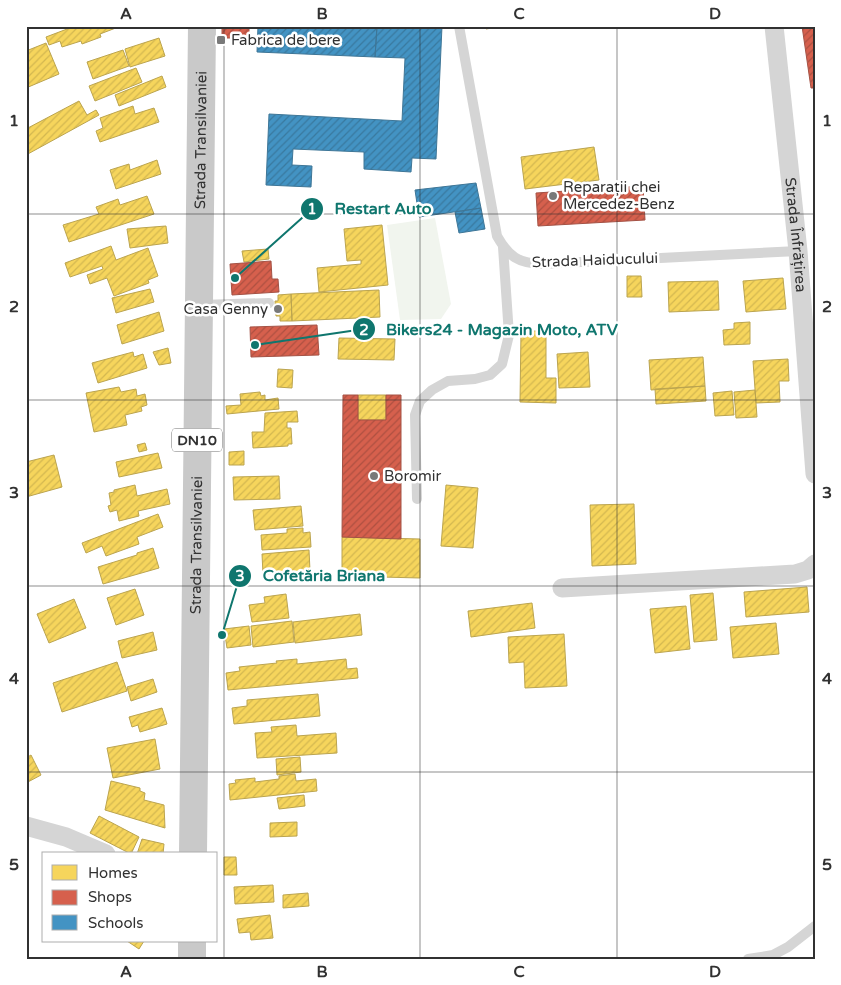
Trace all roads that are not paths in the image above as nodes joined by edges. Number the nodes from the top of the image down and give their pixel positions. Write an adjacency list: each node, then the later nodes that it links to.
1 (202, 26): 7 (main road, Strada Transilvaniei / DN10)
2 (459, 26): 4 (lane)
3 (774, 26): 5 (street, Strada Înfrățirea)
4 (503, 248): 5 (lane, Strada Haiducului); 9 (lane)
5 (798, 252): 8 (street, Strada Înfrățirea)
6 (269, 303): 7 (lane)
7 (199, 305): 14 (main road, Strada Transilvaniei / DN10)
8 (815, 474)
9 (417, 498)
10 (815, 564): 11 (street)
11 (562, 588)
12 (26, 826): 13 (street)
13 (101, 852)
14 (193, 852)
15 (815, 926): 18 (lane)
16 (192, 942): 17 (main road)
17 (192, 959)
18 (748, 959)

